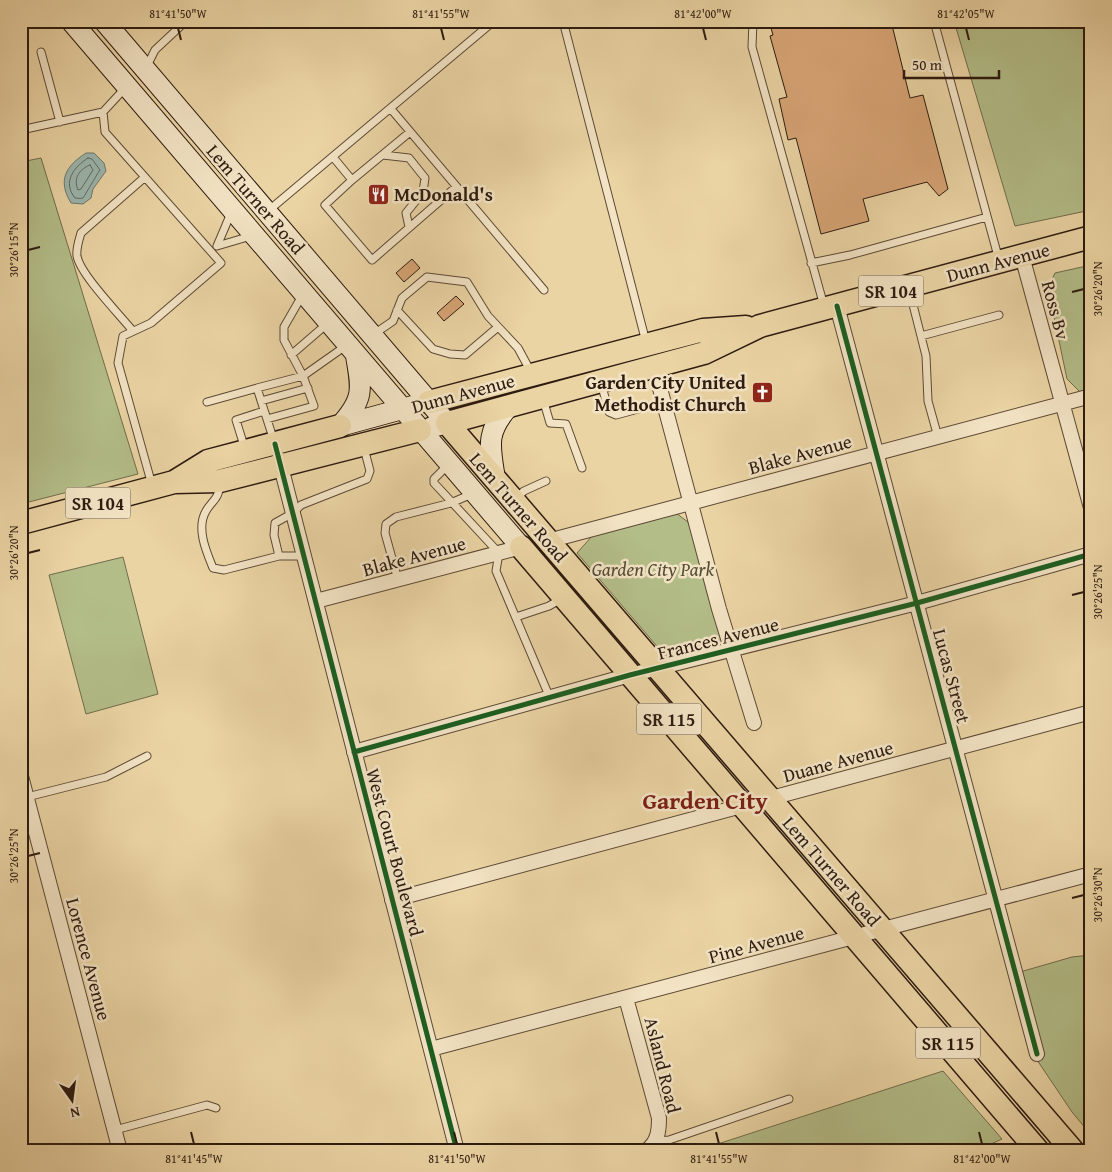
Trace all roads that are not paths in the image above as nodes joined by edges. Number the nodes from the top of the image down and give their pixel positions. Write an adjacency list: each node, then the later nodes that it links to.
1 (71, 21): 10 (main road, Lem Turner Road / SR 115)
2 (104, 21): 9 (main road, Lem Turner Road / SR 115)
3 (186, 21): 9 (lane)
4 (494, 21): 11 (lane)
5 (563, 21): 43 (lane)
6 (753, 21): 30 (lane)
7 (934, 21): 23 (lane)
8 (41, 52): 13 (lane)
9 (145, 70): 10 (main road); 22 (main road, Lem Turner Road / SR 115)
10 (126, 87): 12 (lane); 21 (main road, Lem Turner Road / SR 115)
11 (391, 109): 15 (lane); 17 (lane)
12 (103, 112): 13 (lane); 18 (lane)
13 (60, 122): 14 (lane)
14 (21, 130)
15 (410, 132): 16 (lane); 20 (lane)
16 (383, 155): 19 (lane); 24 (lane)
17 (333, 157): 19 (lane); 22 (lane)
18 (145, 177): 27 (lane); 40 (lane)
19 (352, 180): 24 (lane)
20 (456, 187): 24 (lane); 32 (lane)
21 (232, 210): 25 (main road, Lem Turner Road / SR 115); 27 (lane)
22 (267, 212): 41 (main road, Lem Turner Road / SR 115)
23 (987, 216): 29 (lane); 30 (lane)
24 (409, 227)
25 (254, 235): 27 (lane); 33 (main road, Lem Turner Road / SR 115)
26 (1091, 237): 28 (main road, Dunn Avenue / SR 104)
27 (214, 248): 40 (lane)
28 (1022, 256): 29 (main road, Dunn Avenue / SR 104); 58 (street, Ross Bv)
29 (1000, 262): 31 (main road, Dunn Avenue / SR 104)
30 (811, 263): 34 (lane)
31 (908, 286): 34 (main road, Dunn Avenue / SR 104); 42 (lane)
32 (544, 290)
33 (303, 293): 37 (main road, Lem Turner Road / SR 115); 45 (lane)
34 (831, 307): 38 (main road, Dunn Avenue / SR 104); 70 (street, Lucas Street)
35 (397, 310): 39 (lane); 39 (lane); 41 (lane)
36 (999, 315): 42 (lane)
37 (328, 323): 44 (main road, Lem Turner Road / SR 115); 45 (lane)
38 (760, 326): 43 (main road, Dunn Avenue / SR 104); 46 (main road, Dunn Avenue / SR 104)
39 (498, 327): 47 (lane)
40 (132, 330): 77 (lane)
41 (372, 335): 56 (main road, Lem Turner Road / SR 115)
42 (921, 336): 66 (lane)
43 (646, 345): 47 (main road, Dunn Avenue / SR 104)
44 (352, 350): 48 (lane); 60 (main road, Lem Turner Road / SR 115); 64 (main road)
45 (291, 355): 48 (lane)
46 (654, 366): 49 (main road, Dunn Avenue / SR 104); 57 (street)
47 (533, 374): 56 (main road, Dunn Avenue / SR 104)
48 (304, 376): 50 (lane); 51 (lane)
49 (600, 381): 53 (main road, Dunn Avenue / SR 104); 57 (lane)
50 (257, 388): 54 (lane); 55 (lane)
51 (308, 388): 54 (lane); 62 (lane)
52 (1091, 396): 58 (street, Blake Avenue)
53 (542, 397): 59 (main road, Dunn Avenue / SR 104); 73 (lane)
54 (261, 401): 61 (lane)
55 (207, 402)
56 (429, 402): 60 (main road, Dunn Avenue / SR 104); 63 (main road, Lem Turner Road / SR 115)
57 (664, 402): 80 (street)
58 (1062, 403): 66 (street, Blake Avenue); 82 (street, Ross Bv)
59 (509, 406): 63 (main road, Dunn Avenue / SR 104); 74 (main road)
60 (402, 409): 64 (main road, Dunn Avenue / SR 104); 65 (main road, Lem Turner Road / SR 115)
61 (264, 411): 62 (lane); 69 (lane)
62 (267, 419): 67 (lane)
63 (447, 423): 65 (main road, Dunn Avenue / SR 104); 74 (main road, Lem Turner Road / SR 115)
64 (340, 426): 67 (main road, Dunn Avenue / SR 104)
65 (420, 430): 68 (main road, Dunn Avenue / SR 104); 71 (main road, Lem Turner Road / SR 115)
66 (938, 438): 70 (street, Blake Avenue)
67 (275, 444): 69 (main road, Dunn Avenue / SR 104); 72 (street, West Court Boulevard)
68 (364, 445): 72 (main road, Dunn Avenue / SR 104); 83 (lane)
69 (245, 451): 77 (main road, Dunn Avenue / SR 104)
70 (877, 453): 80 (street, Blake Avenue); 94 (street, Lucas Street)
71 (450, 464): 78 (main road, Lem Turner Road / SR 115); 81 (lane)
72 (281, 466): 75 (main road, Dunn Avenue / SR 104); 83 (street, West Court Boulevard)
73 (582, 468)
74 (495, 479): 79 (main road, Lem Turner Road / SR 115)
75 (220, 481): 77 (main road, Dunn Avenue / SR 104); 89 (lane)
76 (546, 481): 79 (lane)
77 (163, 485): 84 (main road, Dunn Avenue / SR 104)
78 (474, 493): 81 (lane); 86 (main road, Lem Turner Road / SR 115)
79 (514, 501): 85 (main road, Lem Turner Road / SR 115)
80 (691, 502): 85 (street, Blake Avenue); 96 (street)
81 (452, 503): 87 (lane); 91 (lane)
82 (1091, 508)
83 (293, 513): 89 (lane); 90 (street, West Court Boulevard)
84 (21, 523)
85 (548, 541): 97 (main road, Lem Turner Road / SR 115)
86 (521, 548): 87 (street, Blake Avenue); 92 (main road, Lem Turner Road / SR 115)
87 (499, 554): 91 (street, Blake Avenue); 95 (lane)
88 (1091, 554): 94 (street, Frances Avenue)
89 (279, 556): 90 (lane)
90 (304, 556): 93 (street, West Court Boulevard)
91 (398, 580): 93 (street, Blake Avenue)
92 (564, 597): 95 (lane); 98 (main road, Lem Turner Road / SR 115)
93 (316, 601): 103 (street, West Court Boulevard)
94 (917, 603): 96 (street, Frances Avenue); 102 (street, Lucas Street)
95 (516, 617): 99 (lane)
96 (731, 650): 97 (street, Frances Avenue); 101 (street)
97 (658, 668): 98 (street, Frances Avenue); 107 (main road, Lem Turner Road / SR 115)
98 (630, 675): 99 (street, Frances Avenue); 108 (main road, Lem Turner Road / SR 115)
99 (550, 698): 103 (street, Frances Avenue)
100 (1091, 712): 102 (street, Duane Avenue)
101 (754, 723)
102 (956, 749): 107 (street, Duane Avenue); 110 (street, Lucas Street)
103 (354, 752): 111 (street, West Court Boulevard)
104 (147, 756): 106 (lane)
105 (21, 776): 106 (street, Lorence Avenue)
106 (27, 797): 120 (street, Lorence Avenue)
107 (771, 799): 108 (street, Duane Avenue); 112 (main road, Lem Turner Road / SR 115)
108 (744, 806): 111 (street, Duane Avenue); 113 (main road, Lem Turner Road / SR 115)
109 (1091, 874): 110 (street, Pine Avenue)
110 (996, 899): 112 (street, Pine Avenue); 116 (street, Lucas Street)
111 (392, 900): 115 (street, West Court Boulevard)
112 (883, 930): 113 (street, Pine Avenue); 119 (main road, Lem Turner Road / SR 115)
113 (856, 936): 114 (street, Pine Avenue); 121 (main road, Lem Turner Road / SR 115)
114 (626, 998): 115 (street, Pine Avenue); 122 (street, Asland Road)
115 (431, 1049): 124 (street, West Court Boulevard)
116 (1037, 1054)
117 (789, 1099): 122 (lane, Asland Road)
118 (216, 1108): 120 (lane)
119 (1046, 1120): 121 (main road); 125 (main road, Lem Turner Road / SR 115)
120 (115, 1130): 123 (street, Lorence Avenue)
121 (1033, 1143)
122 (651, 1146)
123 (120, 1151)
124 (457, 1151)
125 (1073, 1151)

